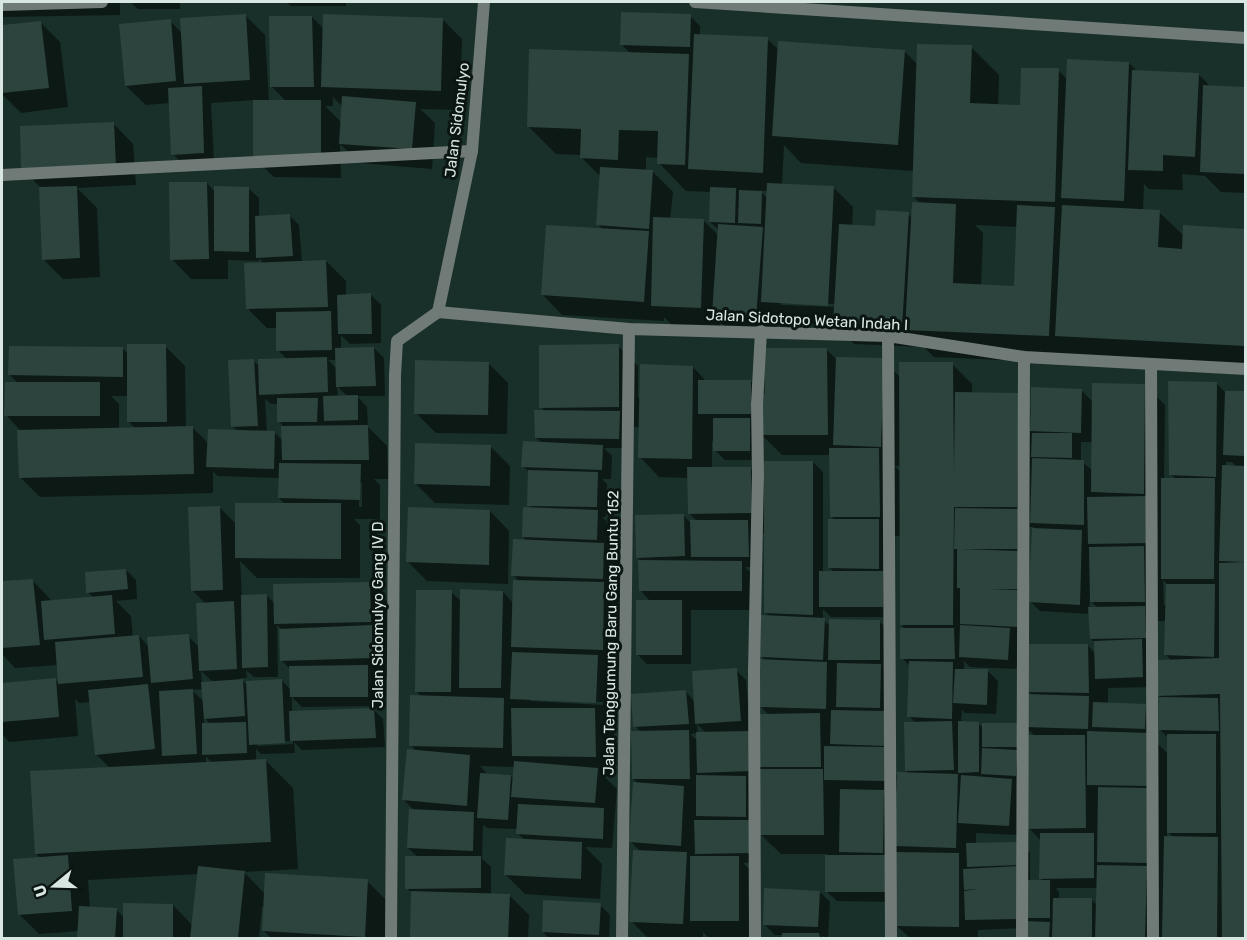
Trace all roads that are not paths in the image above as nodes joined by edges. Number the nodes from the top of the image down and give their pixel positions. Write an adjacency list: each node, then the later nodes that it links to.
1 (102, 2): 4 (street)
2 (484, 2): 6 (street, Jalan Sidomulyo)
3 (695, 2): 5 (street)
4 (2, 5)
5 (1245, 38)
6 (472, 151): 7 (street); 8 (street, Jalan Sidomulyo)
7 (2, 175)
8 (438, 312): 9 (street, Jalan Sidotopo Wetan Indah I); 15 (street, Jalan Sidomulyo Gang IV D)
9 (629, 329): 10 (street, Jalan Sidotopo Wetan Indah I); 16 (street, Jalan Tenggumung Baru Gang Buntu 152)
10 (761, 331): 11 (street, Jalan Sidotopo Wetan Indah I); 17 (street)
11 (888, 336): 12 (street, Jalan Sidotopo Wetan Indah I); 18 (street)
12 (1024, 357): 13 (street, Jalan Sidotopo Wetan Indah I); 19 (street)
13 (1151, 364): 14 (street, Jalan Sidotopo Wetan Indah I); 20 (street)
14 (1245, 369)
15 (391, 939)
16 (622, 939)
17 (755, 939)
18 (891, 939)
19 (1022, 939)
20 (1153, 939)

